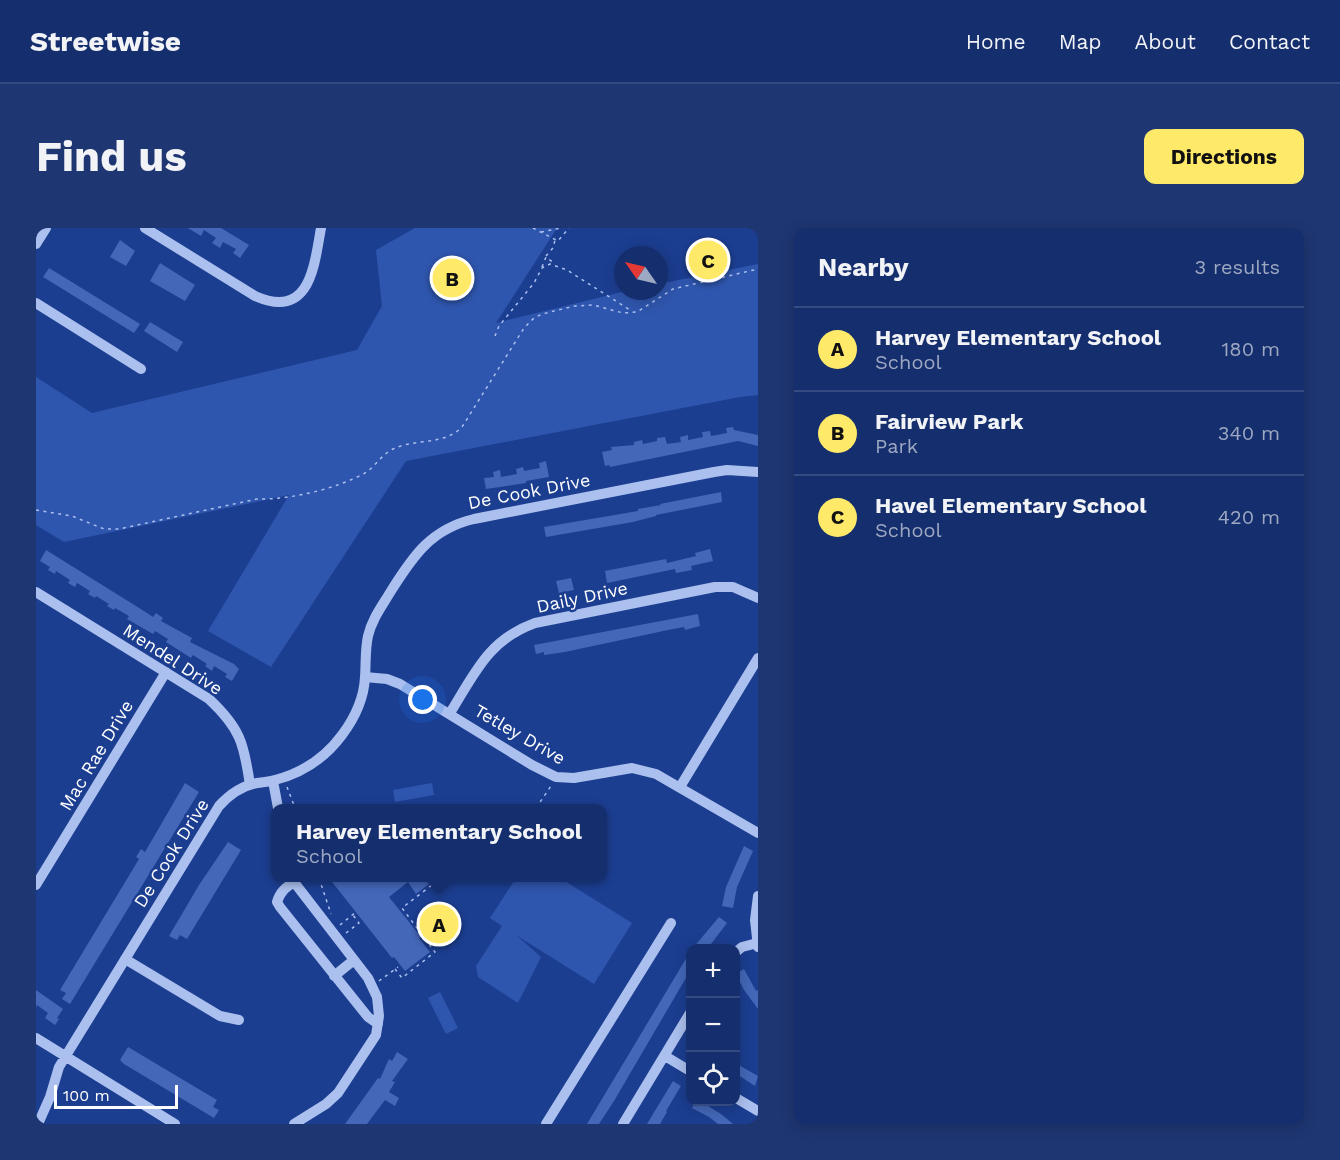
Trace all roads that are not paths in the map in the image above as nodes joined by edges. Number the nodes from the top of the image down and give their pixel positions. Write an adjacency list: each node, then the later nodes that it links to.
1 (46, 228): 4 (street)
2 (145, 228): 3 (street)
3 (321, 228)
4 (36, 244)
5 (36, 303): 6 (street)
6 (141, 369)
7 (758, 472): 12 (street, De Cook Drive)
8 (36, 592): 11 (street, Mendel Drive)
9 (758, 598): 13 (street, Daily Drive)
10 (758, 658): 16 (street)
11 (166, 672): 15 (street, Mendel Drive); 21 (street, Mac Rae Drive)
12 (365, 676): 13 (street, Tetley Drive); 14 (street, De Cook Drive)
13 (450, 713): 16 (street, Tetley Drive)
14 (273, 781): 15 (street, De Cook Drive); 17 (street)
15 (250, 784): 26 (street, De Cook Drive)
16 (680, 787): 18 (street, Tetley Drive)
17 (277, 804)
18 (758, 833)
19 (291, 882): 28 (street)
20 (295, 882): 27 (street)
21 (36, 885)
22 (758, 896): 24 (street)
23 (671, 923): 41 (street)
24 (757, 945): 25 (street)
25 (740, 948)
26 (125, 959): 29 (street); 33 (street, De Cook Drive)
27 (354, 960): 28 (street); 31 (street)
28 (334, 975): 31 (street)
29 (239, 1020)
30 (686, 1020): 34 (street)
31 (377, 1030): 40 (street)
32 (36, 1038): 33 (street)
33 (65, 1056): 38 (street, De Cook Drive); 39 (street)
34 (665, 1056): 35 (street); 42 (street)
35 (686, 1069)
36 (740, 1101): 37 (street)
37 (758, 1112)
38 (38, 1124)
39 (175, 1124)
40 (294, 1124)
41 (546, 1124)
42 (623, 1124)

